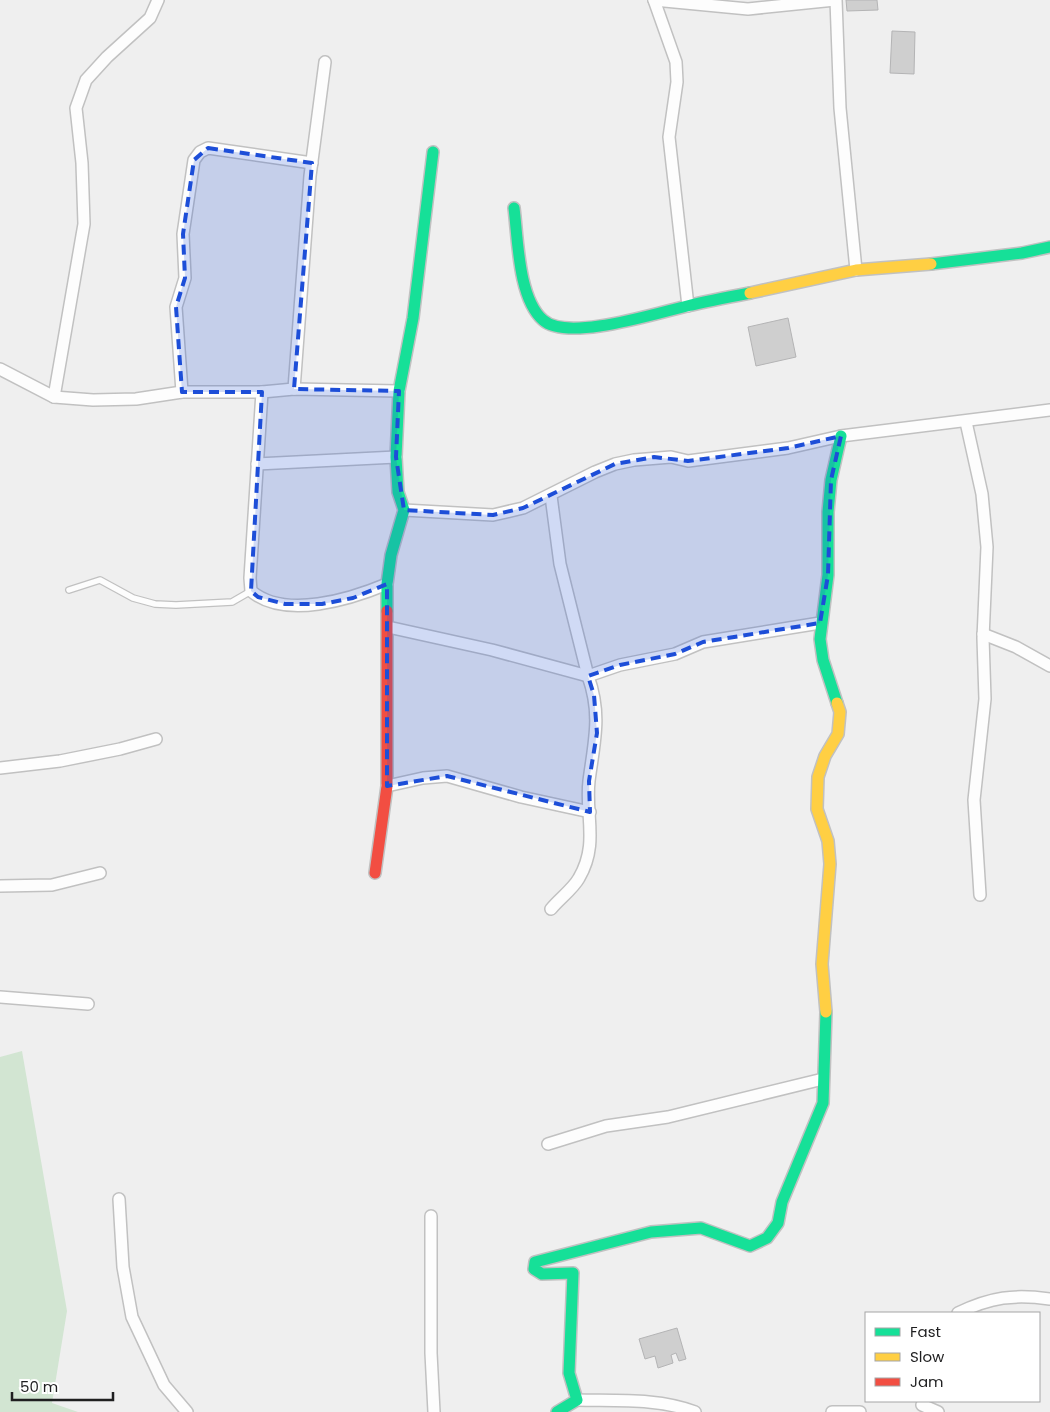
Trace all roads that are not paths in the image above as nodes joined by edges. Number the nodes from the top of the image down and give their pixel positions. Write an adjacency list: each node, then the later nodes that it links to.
1 (158, 0): 16 (street)
2 (654, 0): 3 (street); 10 (street)
3 (835, 0): 9 (street)
4 (324, 62): 6 (street)
5 (433, 152): 13 (street)
6 (312, 163): 12 (street); 14 (street)
7 (514, 208): 10 (street)
8 (1050, 247): 9 (street)
9 (856, 270): 10 (street)
10 (688, 306)
11 (0, 368): 16 (street)
12 (294, 389): 13 (street); 15 (street)
13 (399, 391): 20 (street)
14 (182, 392): 15 (street); 16 (street)
15 (262, 392): 21 (street)
16 (54, 397)
17 (1050, 410): 18 (street)
18 (966, 422): 19 (street); 29 (street)
19 (841, 436): 22 (street); 27 (street)
20 (396, 457): 21 (street); 23 (street)
21 (257, 464): 26 (street)
22 (551, 496): 23 (street); 31 (street)
23 (404, 510): 24 (street)
24 (387, 584): 26 (street); 28 (street)
25 (69, 590): 26 (lane)
26 (251, 591)
27 (820, 623): 31 (street); 43 (street)
28 (388, 627): 31 (street); 34 (street)
29 (983, 634): 30 (street); 39 (street)
30 (1050, 666)
31 (588, 676): 35 (street)
32 (156, 739): 33 (street)
33 (0, 768)
34 (387, 786): 35 (street); 37 (street)
35 (590, 812): 40 (street)
36 (100, 873): 38 (street)
37 (375, 873)
38 (0, 886)
39 (980, 895)
40 (551, 909)
41 (0, 997): 42 (street)
42 (88, 1004)
43 (823, 1079): 44 (street); 49 (street)
44 (548, 1144)
45 (119, 1199): 51 (street)
46 (431, 1216): 52 (street)
47 (1050, 1299): 48 (street)
48 (960, 1312)
49 (578, 1400): 53 (street); 54 (street)
50 (920, 1406): 57 (street)
51 (187, 1412)
52 (434, 1412)
53 (557, 1412)
54 (696, 1412)
55 (832, 1412): 56 (street)
56 (860, 1412)
57 (938, 1412)

